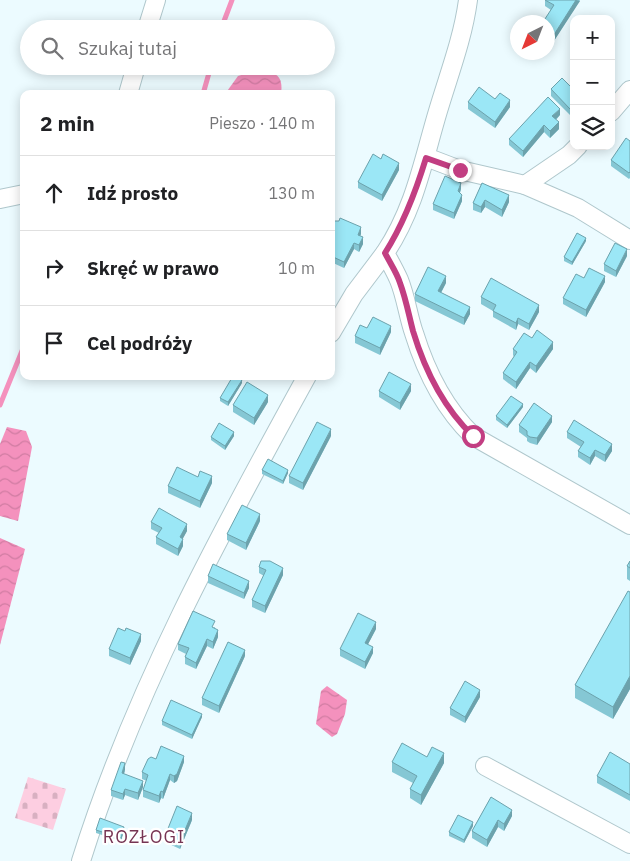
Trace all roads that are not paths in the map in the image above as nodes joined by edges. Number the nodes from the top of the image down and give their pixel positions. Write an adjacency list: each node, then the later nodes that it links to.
1 (156, 0): 3 (street)
2 (468, 0): 9 (street)
3 (150, 20)
4 (133, 75): 5 (street)
5 (129, 90)
6 (630, 90): 7 (street)
7 (615, 107)
8 (574, 150): 10 (street)
9 (426, 158): 10 (street); 14 (street)
10 (525, 184): 13 (street)
11 (20, 195): 12 (street)
12 (0, 199)
13 (630, 240)
14 (385, 253): 15 (street); 17 (street)
15 (335, 326)
16 (304, 380): 20 (street)
17 (630, 525)
18 (485, 766): 19 (street)
19 (630, 844)
20 (80, 861)

